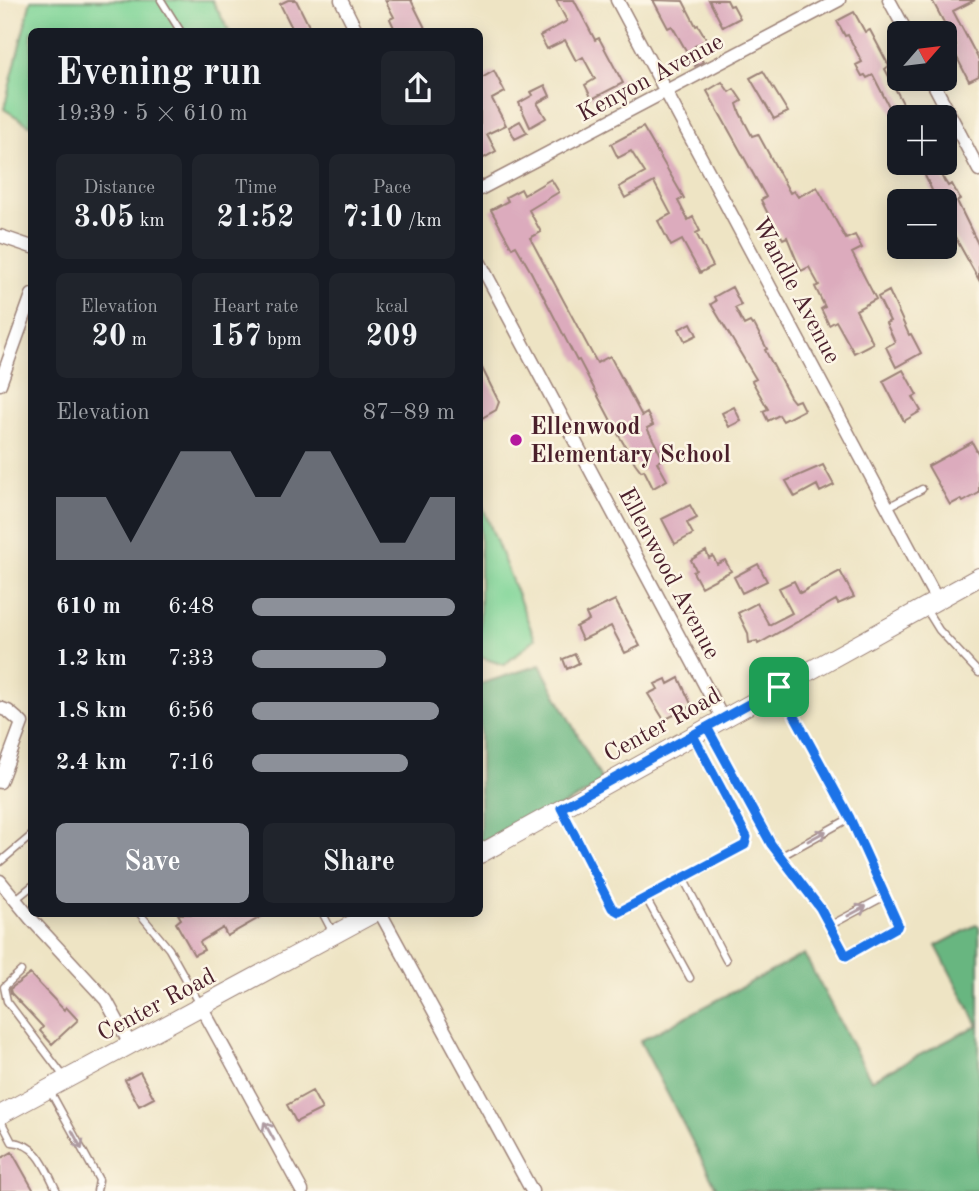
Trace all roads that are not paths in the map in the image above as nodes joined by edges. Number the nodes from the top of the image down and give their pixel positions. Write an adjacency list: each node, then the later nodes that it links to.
1 (161, 0): 7 (lane)
2 (341, 0): 8 (street)
3 (617, 0): 10 (street, Wandle Avenue)
4 (839, 0): 10 (street, Kenyon Avenue)
5 (889, 0): 6 (street)
6 (900, 21)
7 (178, 28)
8 (355, 28)
9 (937, 91): 11 (street)
10 (667, 92): 12 (street, Kenyon Avenue); 19 (street, Wandle Avenue)
11 (979, 170)
12 (483, 187)
13 (0, 236): 14 (street)
14 (28, 246)
15 (483, 272): 26 (street, Ellenwood Avenue)
16 (28, 306): 17 (street)
17 (0, 384)
18 (922, 489): 19 (lane)
19 (888, 507): 21 (street, Wandle Avenue)
20 (979, 577): 21 (main road, Center Road)
21 (931, 604): 22 (lane); 23 (main road, Center Road)
22 (979, 673)
23 (779, 687): 26 (main road, Center Road); 29 (lane)
24 (0, 708): 25 (street)
25 (27, 722): 27 (street)
26 (707, 727): 28 (main road, Center Road); 32 (lane); 34 (lane)
27 (0, 782)
28 (561, 808): 31 (main road, Center Road); 38 (lane)
29 (850, 818): 32 (lane, one-way to 29); 37 (lane)
30 (28, 838): 33 (lane)
31 (483, 852)
32 (780, 857): 46 (lane)
33 (0, 862)
34 (683, 878): 38 (lane); 48 (lane)
35 (0, 881): 39 (street)
36 (28, 890): 39 (lane)
37 (885, 896): 46 (lane, one-way to 37); 46 (lane)
38 (646, 898): 50 (lane)
39 (16, 900): 40 (street)
40 (28, 913)
41 (31, 917): 52 (street)
42 (142, 917): 51 (lane)
43 (325, 917): 47 (lane)
44 (366, 917): 47 (main road, Center Road)
45 (383, 917): 59 (street)
46 (829, 926)
47 (334, 934): 51 (main road, Center Road)
48 (726, 960)
49 (21, 971): 53 (lane)
50 (690, 978)
51 (202, 1008): 52 (main road, Center Road); 58 (street, one-way to 51)
52 (131, 1046): 53 (main road, Center Road)
53 (66, 1080): 54 (main road, Center Road)
54 (49, 1089): 55 (main road, Center Road); 57 (lane, one-way to 57)
55 (0, 1117): 56 (lane)
56 (57, 1191)
57 (97, 1191)
58 (302, 1191)
59 (531, 1191)

